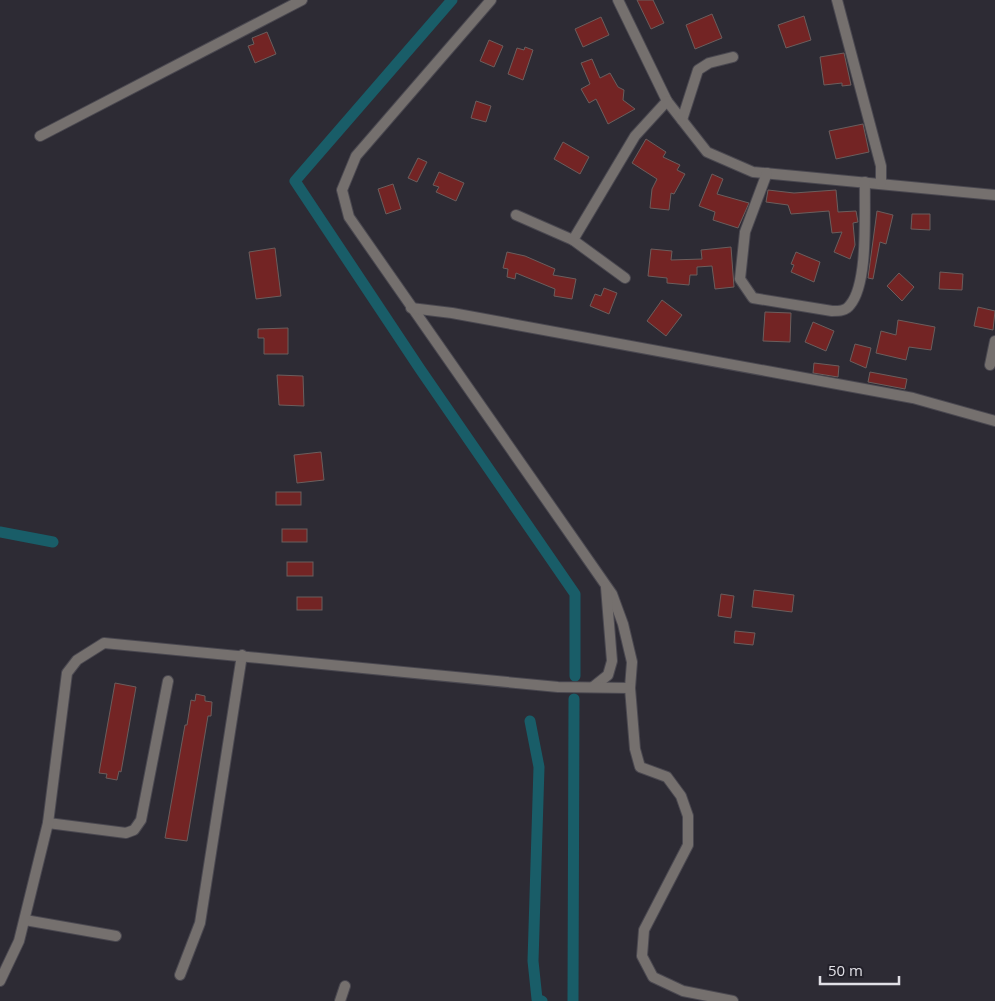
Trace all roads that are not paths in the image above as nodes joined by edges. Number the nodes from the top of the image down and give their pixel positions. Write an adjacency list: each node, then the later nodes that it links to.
1 (302, 0): 8 (street)
2 (491, 0): 16 (street)
3 (618, 0): 6 (street)
4 (837, 0): 11 (street)
5 (733, 57): 7 (street)
6 (668, 101): 7 (street); 14 (street)
7 (682, 120): 9 (street)
8 (40, 136)
9 (766, 173): 10 (street); 10 (street)
10 (865, 182): 11 (street)
11 (881, 183): 12 (street)
12 (995, 195)
13 (516, 215): 14 (street)
14 (573, 240): 15 (street)
15 (625, 278)
16 (411, 308): 19 (street); 20 (street)
17 (995, 341): 18 (street)
18 (990, 365)
19 (995, 421)
20 (606, 587): 23 (street); 24 (street)
21 (242, 655): 23 (street); 25 (street); 28 (street)
22 (168, 681): 25 (street)
23 (593, 688): 24 (street)
24 (630, 688): 32 (street)
25 (48, 823): 26 (street)
26 (25, 920): 27 (street); 29 (street)
27 (116, 936)
28 (180, 975)
29 (0, 981)
30 (345, 986): 31 (street)
31 (340, 1001)
32 (733, 1001)

